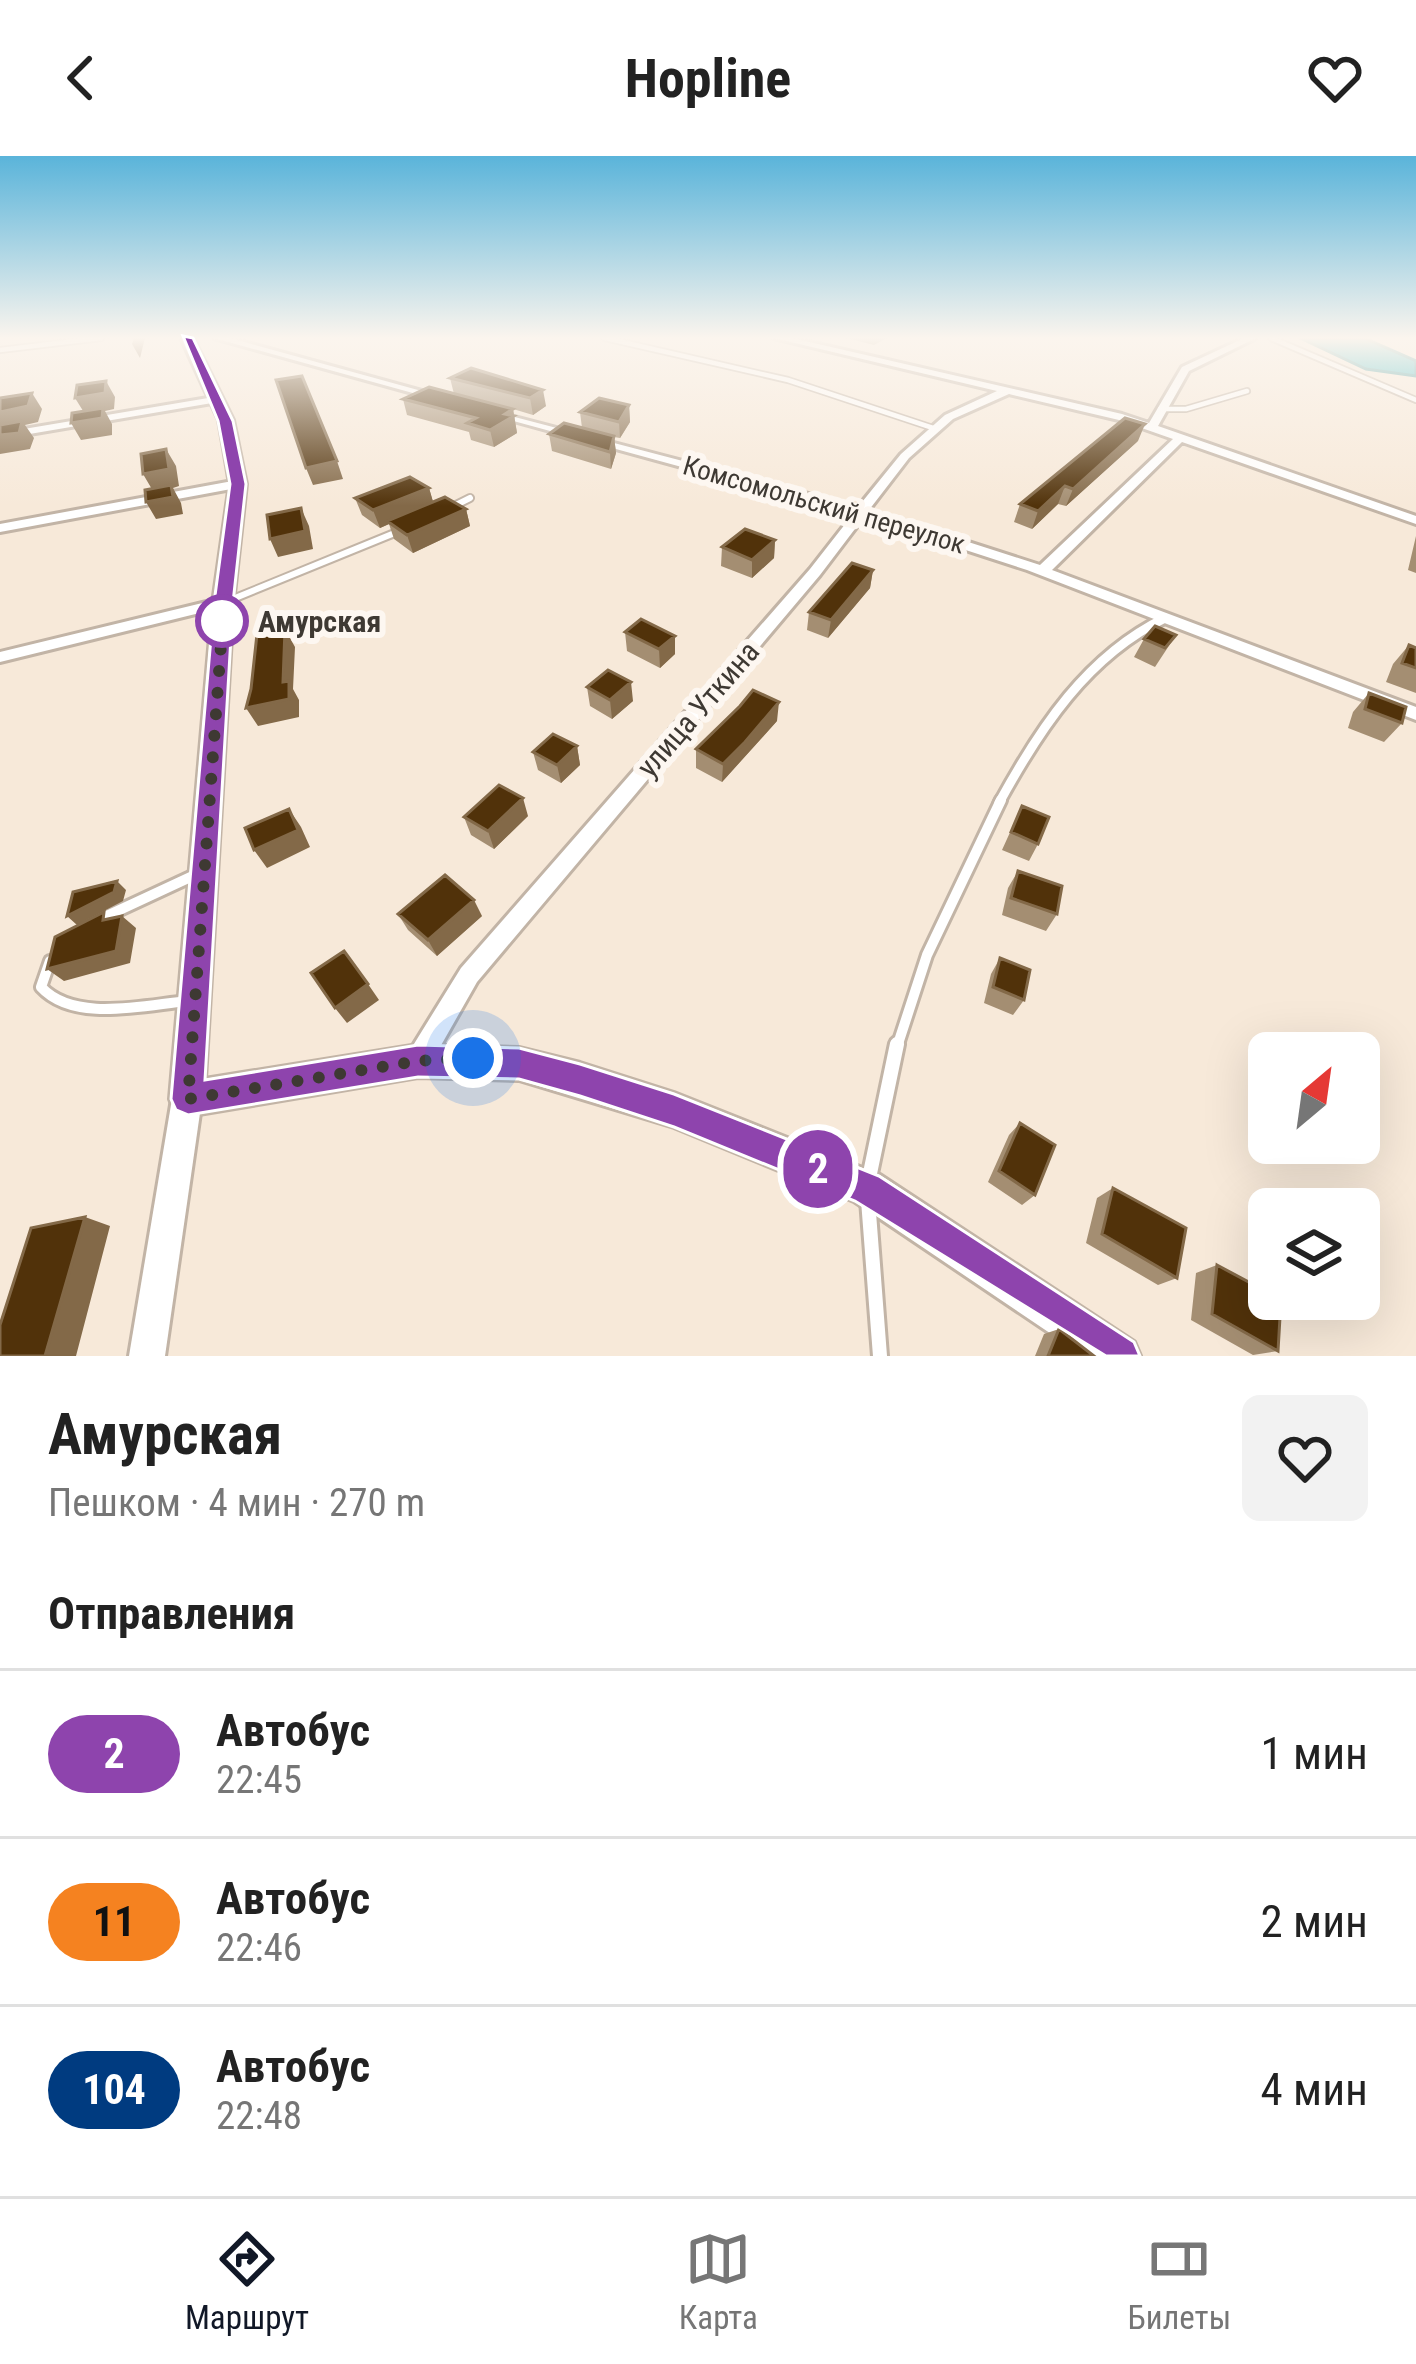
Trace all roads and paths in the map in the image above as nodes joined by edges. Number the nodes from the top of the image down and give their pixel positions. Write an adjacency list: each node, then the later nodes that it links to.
1 (211, 394): 8 (main road)
2 (425, 394): 9 (street)
3 (838, 394): 13 (lane)
4 (1003, 394): 13 (street, улица Уткина)
5 (1016, 394): 12 (street)
6 (1170, 394): 11 (street)
7 (1237, 394): 11 (lane)
8 (214, 400): 14 (street); 16 (main road)
9 (451, 401)
10 (474, 407): 18 (street, Комсомольский переулок)
11 (1160, 409): 12 (street)
12 (1153, 425): 15 (street)
13 (933, 428): 18 (street, улица Уткина)
14 (0, 436)
15 (1182, 436): 20 (street); 23 (street)
16 (238, 484): 22 (street); 24 (main road)
17 (470, 499): 19 (lane)
18 (862, 512): 23 (street, Комсомольский переулок); 32 (street, улица Уткина)
19 (436, 514)
20 (1416, 520)
21 (418, 522): 24 (lane)
22 (0, 528)
23 (1042, 571): 25 (street, Комсомольский переулок)
24 (224, 603): 26 (street); 28 (main road)
25 (1165, 618): 27 (street, Комсомольский переулок); 34 (lane)
26 (0, 657)
27 (1416, 714)
28 (205, 870): 29 (lane); 31 (main road)
29 (78, 932)
30 (62, 943): 31 (lane)
31 (194, 1001): 33 (main road)
32 (418, 1061): 33 (main road); 34 (main road)
33 (188, 1099): 35 (street)
34 (867, 1188): 36 (lane); 37 (main road)
35 (147, 1356)
36 (880, 1356)
37 (1120, 1356)

